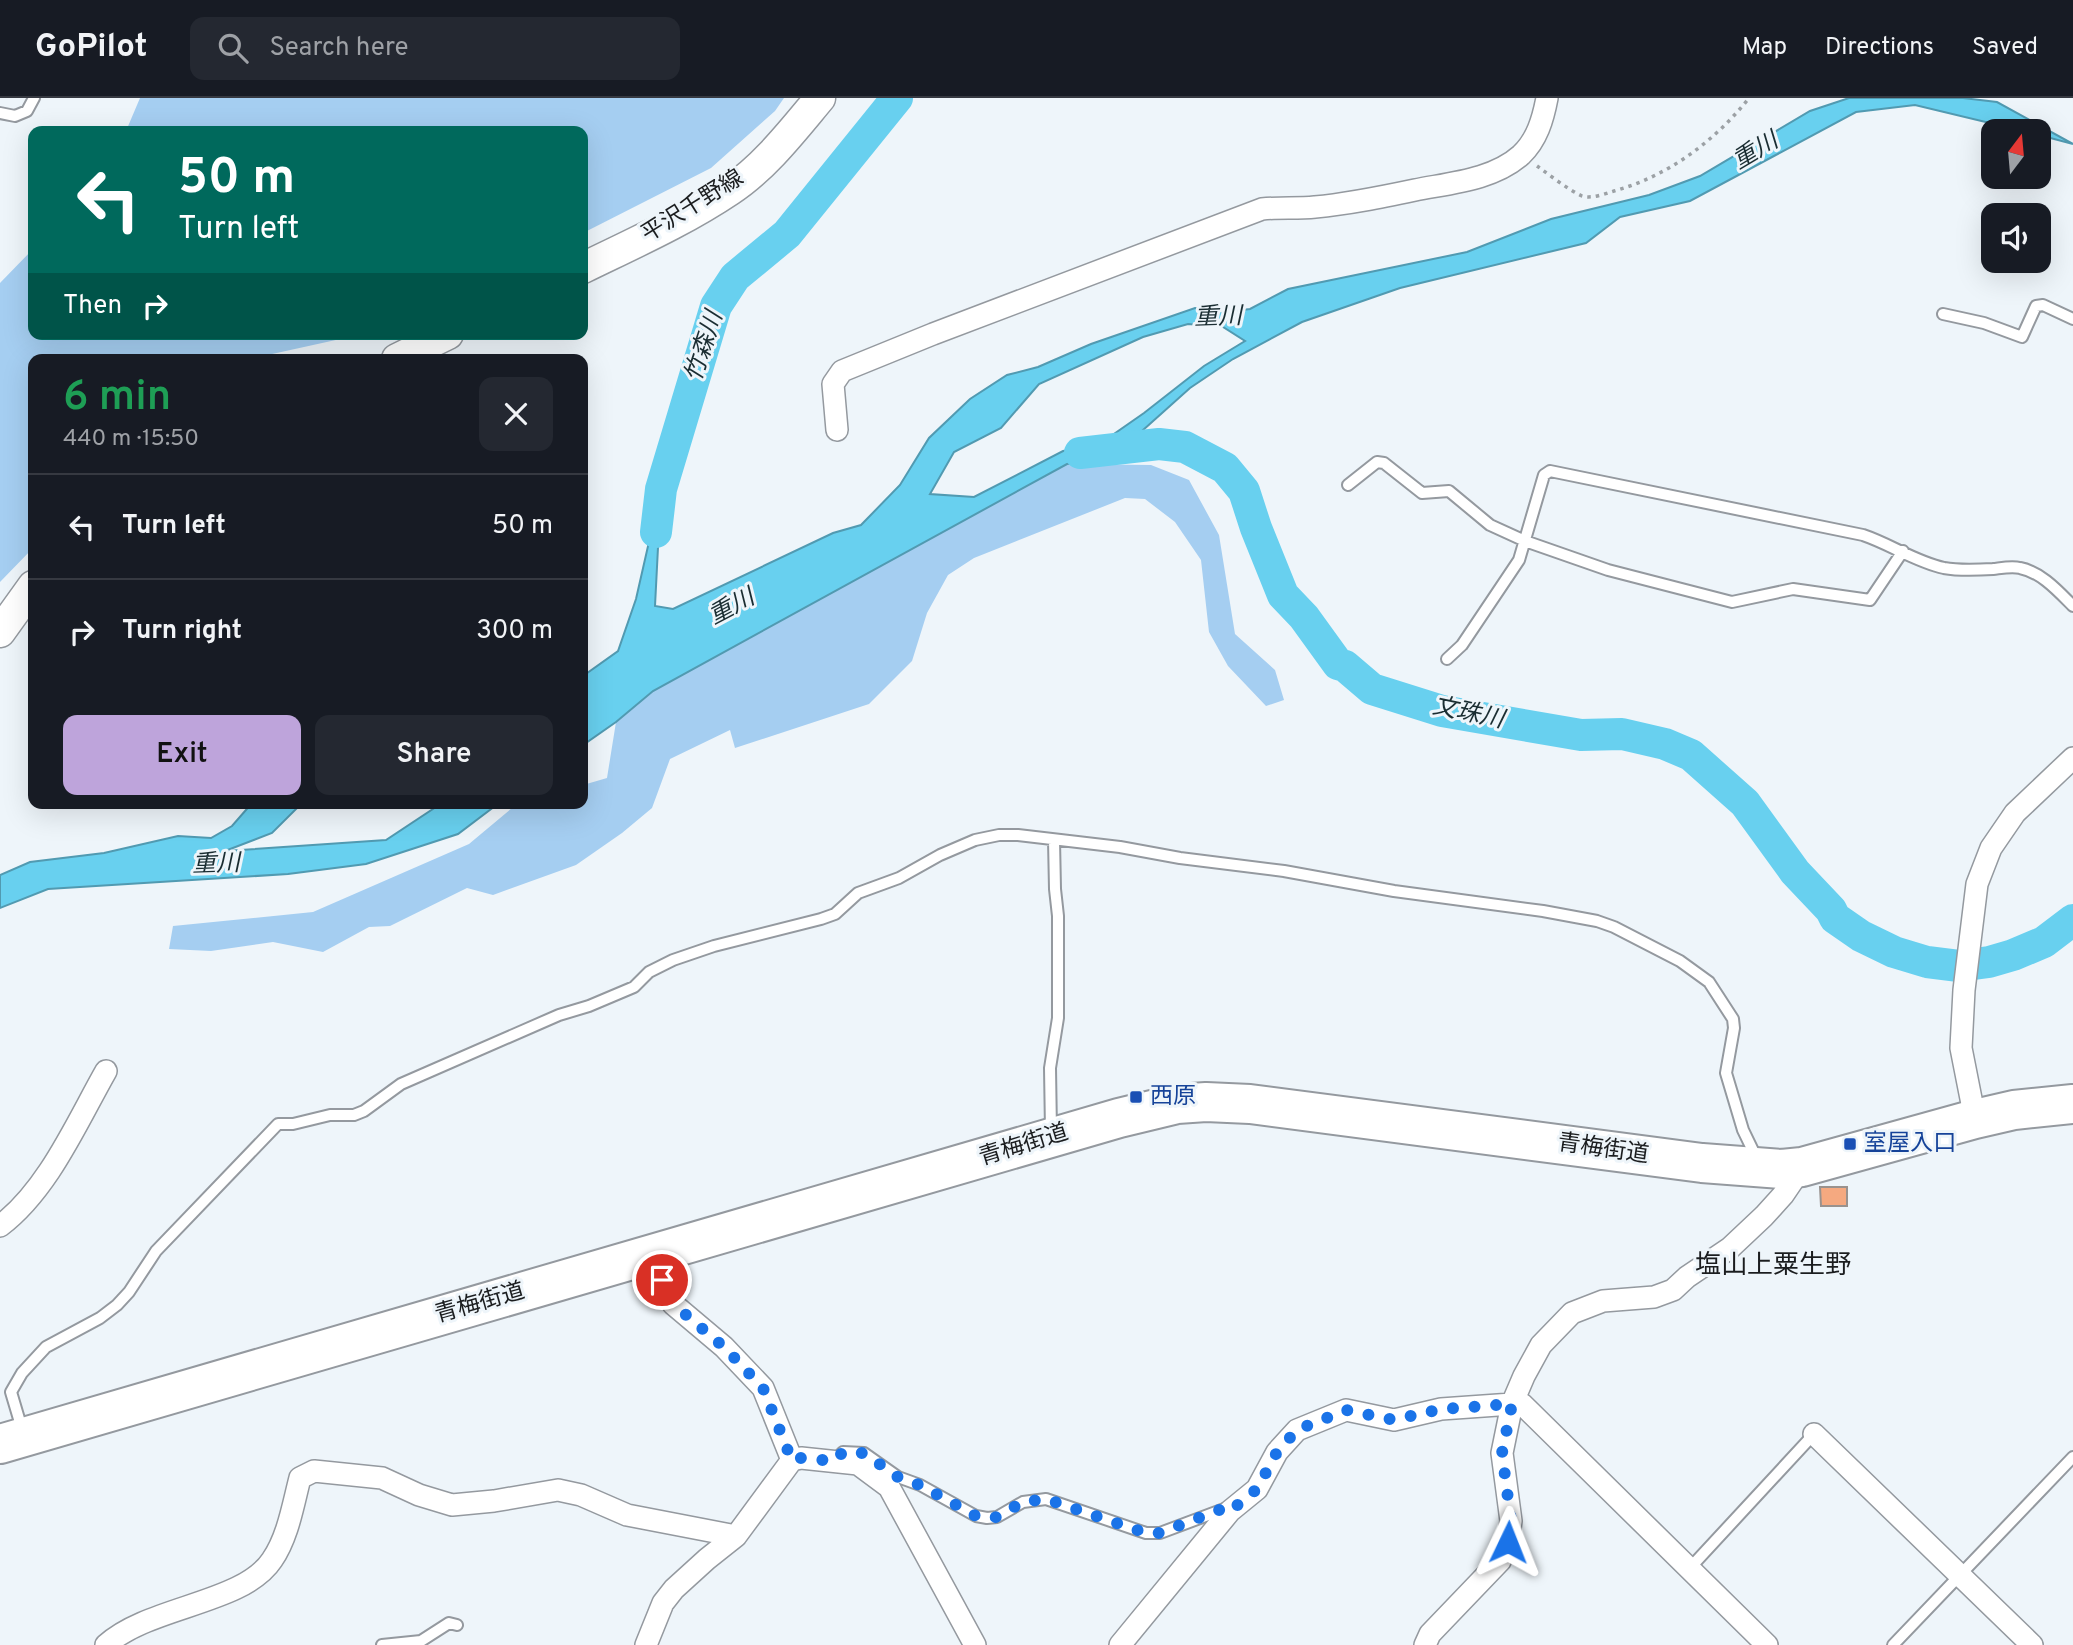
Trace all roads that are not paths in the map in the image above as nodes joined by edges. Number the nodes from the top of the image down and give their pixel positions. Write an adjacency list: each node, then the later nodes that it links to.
1 (34, 98): 4 (lane)
2 (820, 98): 5 (main road, 平沢千野線)
3 (1547, 98): 10 (street)
4 (0, 113)
5 (588, 266)
6 (1943, 314): 7 (lane)
7 (2073, 319)
8 (435, 340): 9 (main road)
9 (407, 354)
10 (837, 430)
11 (1348, 485): 12 (lane)
12 (1525, 541): 13 (lane); 13 (lane); 17 (lane)
13 (1903, 551): 15 (lane)
14 (28, 593): 16 (main road)
15 (2073, 606)
16 (0, 632)
17 (1447, 659)
18 (2073, 758): 22 (street)
19 (1054, 840): 23 (lane); 25 (lane); 30 (lane)
20 (106, 1071): 26 (street)
21 (2073, 1104): 22 (highway, 青梅街道)
22 (1975, 1119): 24 (highway, 青梅街道)
23 (1051, 1138): 25 (highway, 青梅街道); 27 (highway, 青梅街道)
24 (1802, 1167): 25 (highway, 青梅街道); 28 (street)
25 (1761, 1168)
26 (0, 1226)
27 (650, 1255): 30 (highway, 青梅街道); 32 (street)
28 (1512, 1404): 34 (street); 36 (street); 44 (street)
29 (1814, 1434): 36 (lane); 37 (street)
30 (12, 1440)
31 (2073, 1457): 37 (lane)
32 (792, 1461): 33 (street); 35 (street)
33 (834, 1461): 34 (lane); 42 (street)
34 (1230, 1511): 43 (street)
35 (736, 1536): 39 (street); 41 (street)
36 (1690, 1568): 45 (street)
37 (1959, 1574): 46 (lane); 47 (street)
38 (457, 1625): 40 (lane)
39 (106, 1645)
40 (382, 1645)
41 (646, 1645)
42 (975, 1645)
43 (1120, 1645)
44 (1425, 1645)
45 (1767, 1645)
46 (1893, 1645)
47 (2032, 1645)

